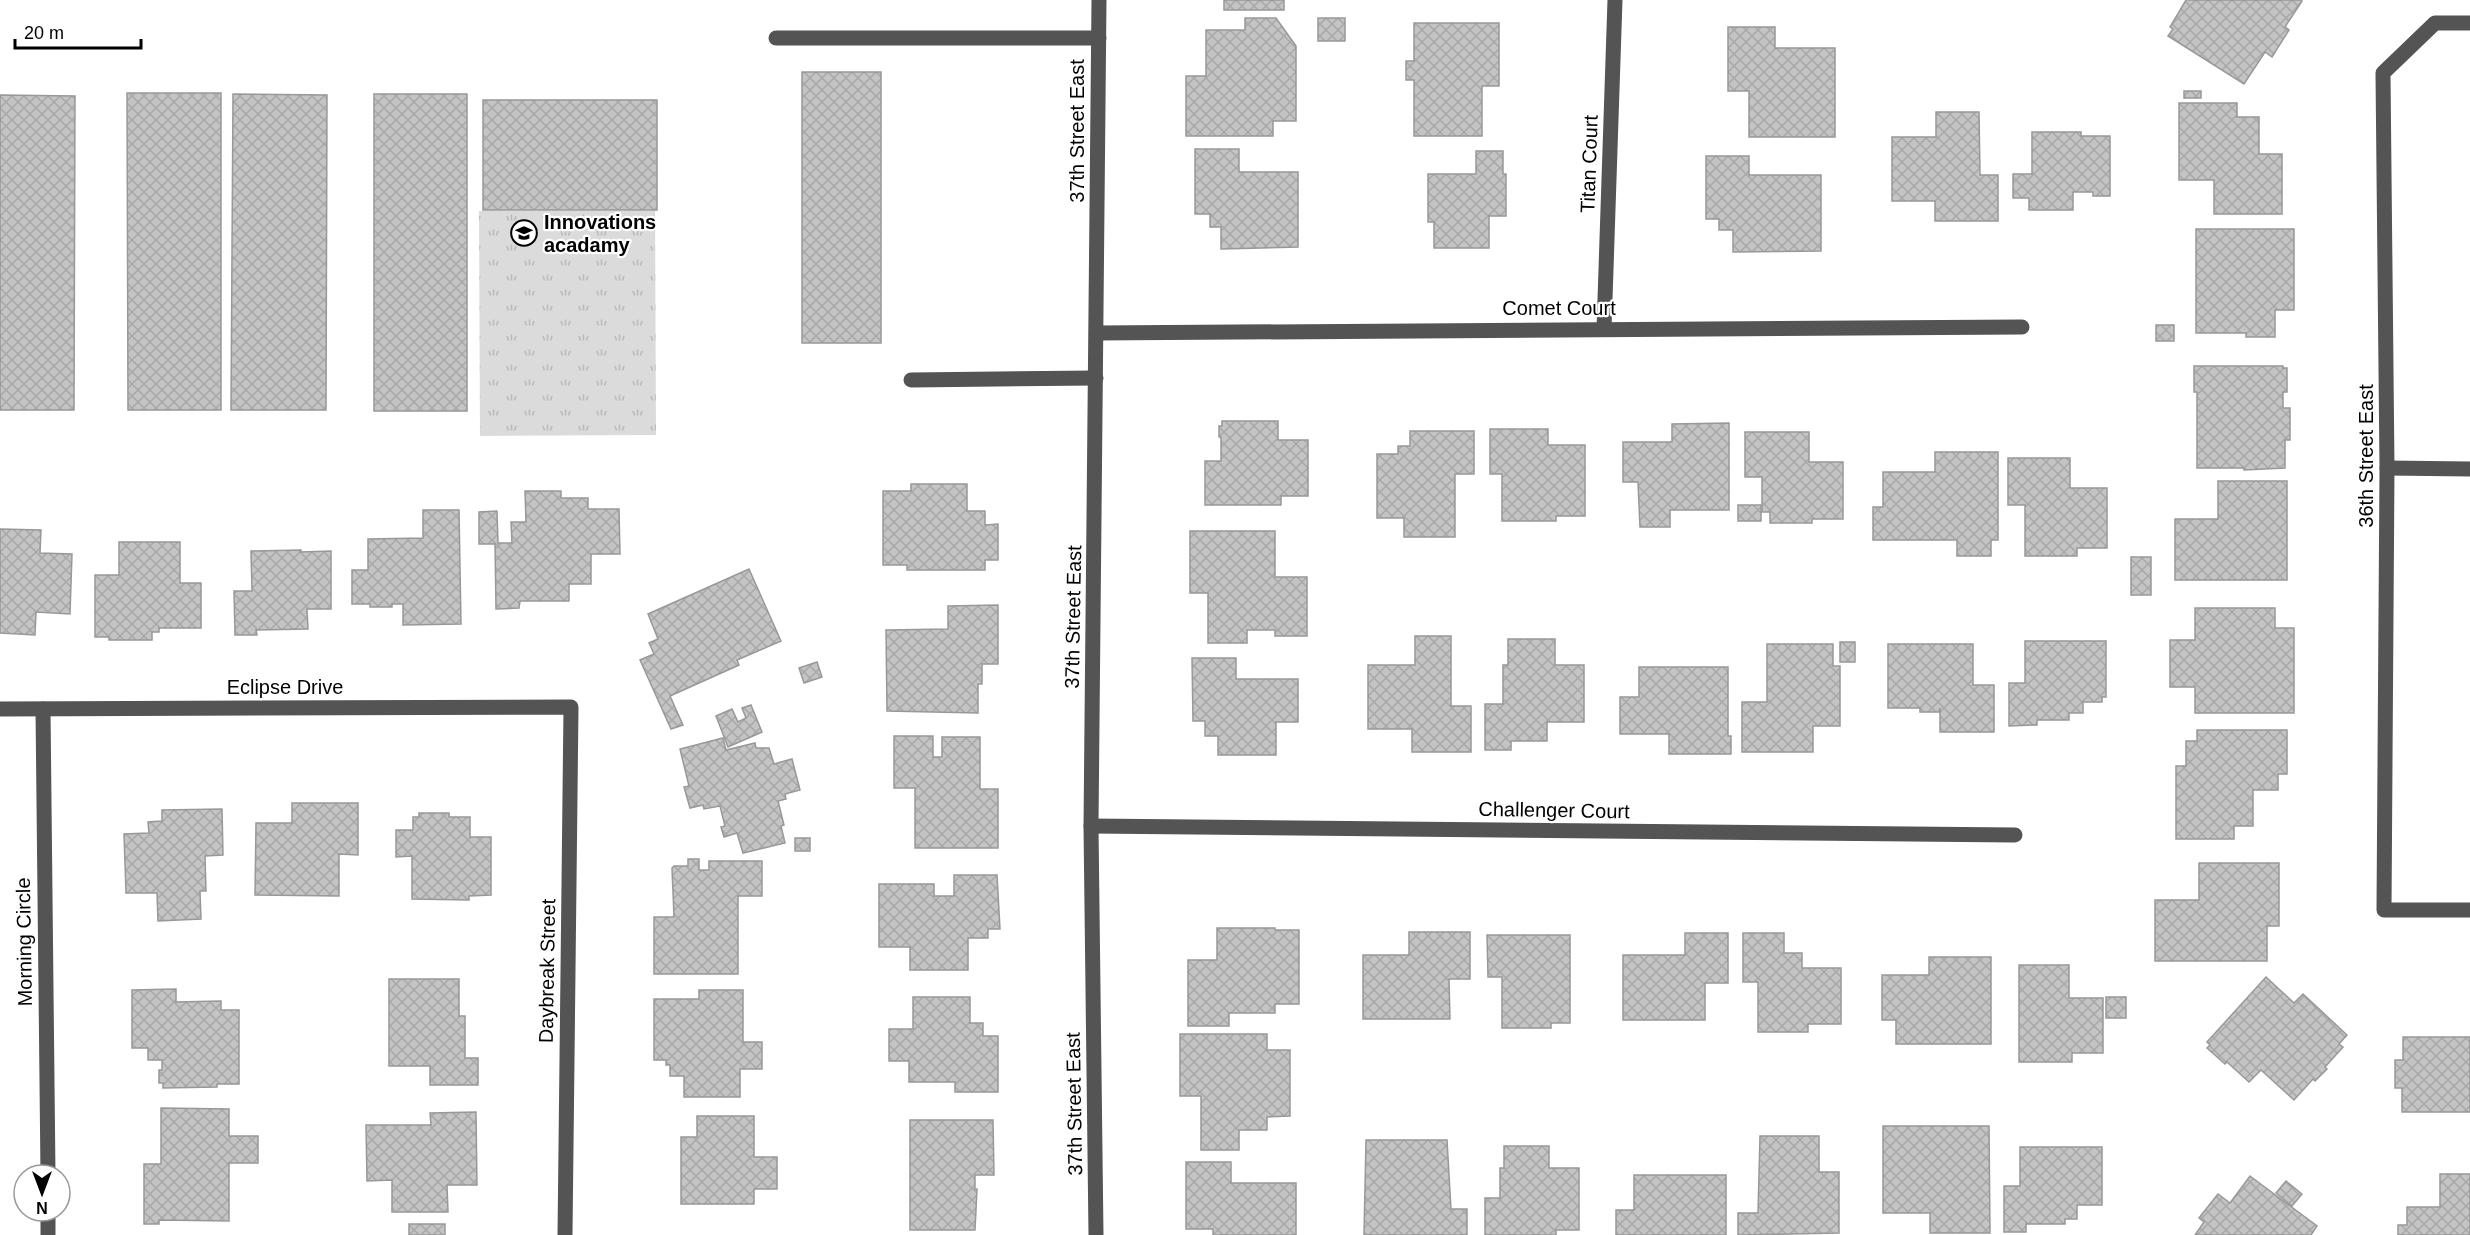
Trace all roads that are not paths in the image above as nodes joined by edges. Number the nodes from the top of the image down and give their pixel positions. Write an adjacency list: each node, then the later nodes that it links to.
1 (1099, 0): 5 (street, 37th Street East)
2 (1615, 0): 7 (street, Titan Court)
3 (2470, 23): 11 (street, 36th Street East)
4 (776, 38): 5 (street)
5 (1099, 38): 8 (street, 37th Street East)
6 (2022, 327): 7 (street, Comet Court)
7 (1604, 329): 8 (street, Comet Court)
8 (1097, 333): 9 (street, 37th Street East)
9 (1096, 378): 10 (street); 16 (street, 37th Street East)
10 (911, 380)
11 (2387, 468): 12 (street); 18 (street, 36th Street East)
12 (2470, 469)
13 (571, 707): 15 (street, Eclipse Drive); 20 (street, Daybreak Street)
14 (0, 709): 15 (street, Eclipse Drive)
15 (43, 709): 19 (street, Morning Circle)
16 (1091, 826): 17 (street, Challenger Court); 21 (street, 37th Street East)
17 (2015, 835)
18 (2470, 910)
19 (48, 1163)
20 (565, 1235)
21 (1096, 1235)

